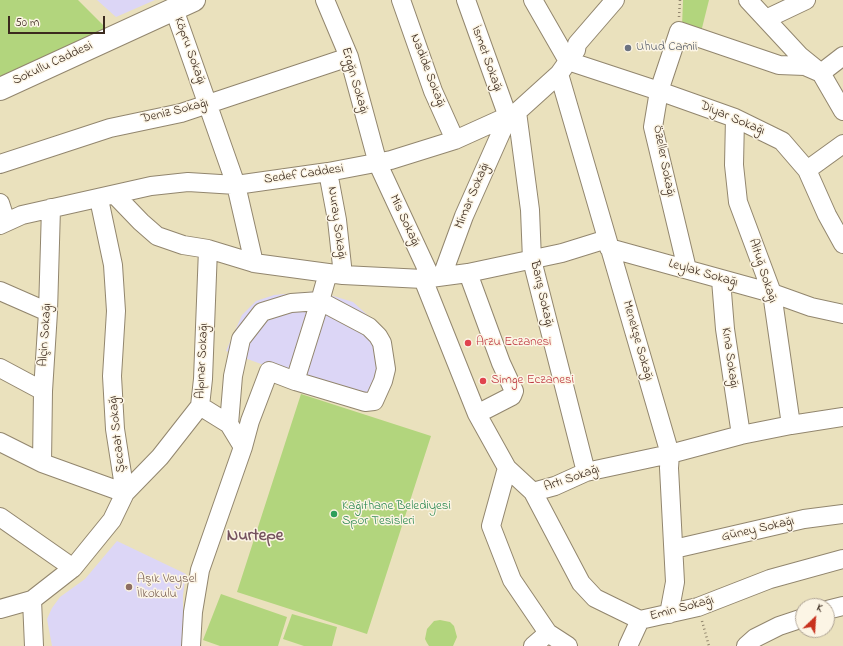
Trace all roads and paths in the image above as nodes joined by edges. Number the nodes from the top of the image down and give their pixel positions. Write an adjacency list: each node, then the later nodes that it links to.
1 (194, 0): 10 (main road, Sokullu Caddesi)
2 (324, 0): 13 (street, Ergğn Sokağı)
3 (401, 0): 22 (street, Nadide Sokağı)
4 (466, 0): 20 (street, İsmet Sokağı)
5 (533, 0): 14 (street, Menekşe Sokağı)
6 (623, 0): 9 (street, Sedef Caddesi)
7 (748, 0): 11 (street)
8 (806, 0): 11 (street)
9 (609, 6): 14 (street, Sedef Caddesi)
10 (174, 9): 16 (main road, Sokullu Caddesi); 18 (street, Köpru Sokağı)
11 (766, 19): 15 (street)
12 (843, 56): 15 (street)
13 (349, 57): 18 (street, Deniz Sokağı); 25 (street, Ergğn Sokağı)
14 (567, 62): 17 (street, Diyar Sokağı); 20 (street, Sedef Caddesi); 33 (street, Menekşe Sokağı)
15 (821, 73): 17 (street, Özeller Sokağı); 19 (street)
16 (0, 88)
17 (659, 90): 21 (street, Diyar Sokağı); 38 (street, Özeller Sokağı)
18 (208, 104): 24 (street, Deniz Sokağı); 28 (street, Köpru Sokağı)
19 (843, 111)
20 (512, 115): 22 (street, Sedef Caddesi); 36 (street, Barış Sokağı); 41 (street, Mimar Sokağı)
21 (735, 118): 26 (street, Diyar Sokağı); 44 (street, Altuğ Sokağı)
22 (455, 140): 25 (street, Sedef Caddesi)
23 (843, 144): 26 (street)
24 (0, 164)
25 (378, 164): 27 (street, Sedef Caddesi); 41 (street, Mis Sokağı)
26 (806, 170): 34 (street, Diyar Sokağı)
27 (328, 172): 28 (street, Sedef Caddesi); 40 (street, Nuray Sokağı)
28 (236, 185): 29 (street, Sedef Caddesi); 37 (street, Köpru Sokağı)
29 (107, 197): 31 (street, Sedef Caddesi); 35 (street); 64 (street, Şecaat Sokağı)
30 (0, 203): 32 (street)
31 (51, 208): 32 (street, Sedef Caddesi); 46 (street, Alçin Sokağı)
32 (3, 224)
33 (608, 243): 36 (street); 38 (street, Leylak Sokağı); 59 (street, Menekşe Sokağı)
34 (843, 244)
35 (208, 249): 37 (street); 51 (street, Alpınar Sokağı)
36 (532, 260): 39 (street); 62 (street, Barış Sokağı)
37 (254, 263): 40 (street)
38 (687, 269): 42 (street, Leylak Sokağı)
39 (468, 273): 41 (street); 52 (street)
40 (335, 274): 41 (street); 45 (street)
41 (432, 277): 52 (street, Mis Sokağı)
42 (721, 280): 44 (street, Leylak Sokağı); 56 (street, Kına Sokağı)
43 (0, 291): 46 (street)
44 (772, 293): 47 (street, Leylak Sokağı); 55 (street, Altuğ Sokağı)
45 (320, 301): 49 (street); 49 (street); 54 (street)
46 (48, 312): 50 (street, Alçin Sokağı)
47 (843, 314)
48 (0, 368): 50 (street)
49 (295, 380): 58 (street)
50 (43, 391): 60 (street, Alçin Sokağı)
51 (200, 406): 54 (street); 64 (street, Alpınar Sokağı)
52 (477, 414): 61 (street, Artı Sokağı)
53 (843, 417): 55 (street, Artı Sokağı)
54 (229, 424): 58 (street)
55 (791, 425): 56 (street, Artı Sokağı)
56 (741, 435): 59 (street, Artı Sokağı)
57 (0, 442): 60 (street)
58 (243, 447): 78 (street)
59 (670, 454): 62 (street, Artı Sokağı); 67 (street, Menekşe Sokağı)
60 (42, 463): 64 (street)
61 (507, 468): 63 (street, Artı Sokağı); 76 (street)
62 (586, 472): 63 (street, Artı Sokağı)
63 (533, 492): 74 (street, Emin Sokağı)
64 (125, 493): 69 (street)
65 (843, 514): 67 (street, Güney Sokağı)
66 (0, 517): 69 (street)
67 (674, 549): 73 (street, Menekşe Sokağı)
68 (843, 559): 71 (street, Emin Sokağı)
69 (73, 568): 70 (street)
70 (32, 600): 72 (street); 77 (street)
71 (698, 607): 73 (street, Emin Sokağı); 82 (path)
72 (0, 609)
73 (669, 614): 74 (street, Emin Sokağı)
74 (640, 620): 81 (street)
75 (795, 621): 83 (street)
76 (548, 633): 79 (street); 80 (street)
77 (34, 646)
78 (191, 646)
79 (533, 646)
80 (568, 646)
81 (628, 646)
82 (709, 646)
83 (746, 646)

